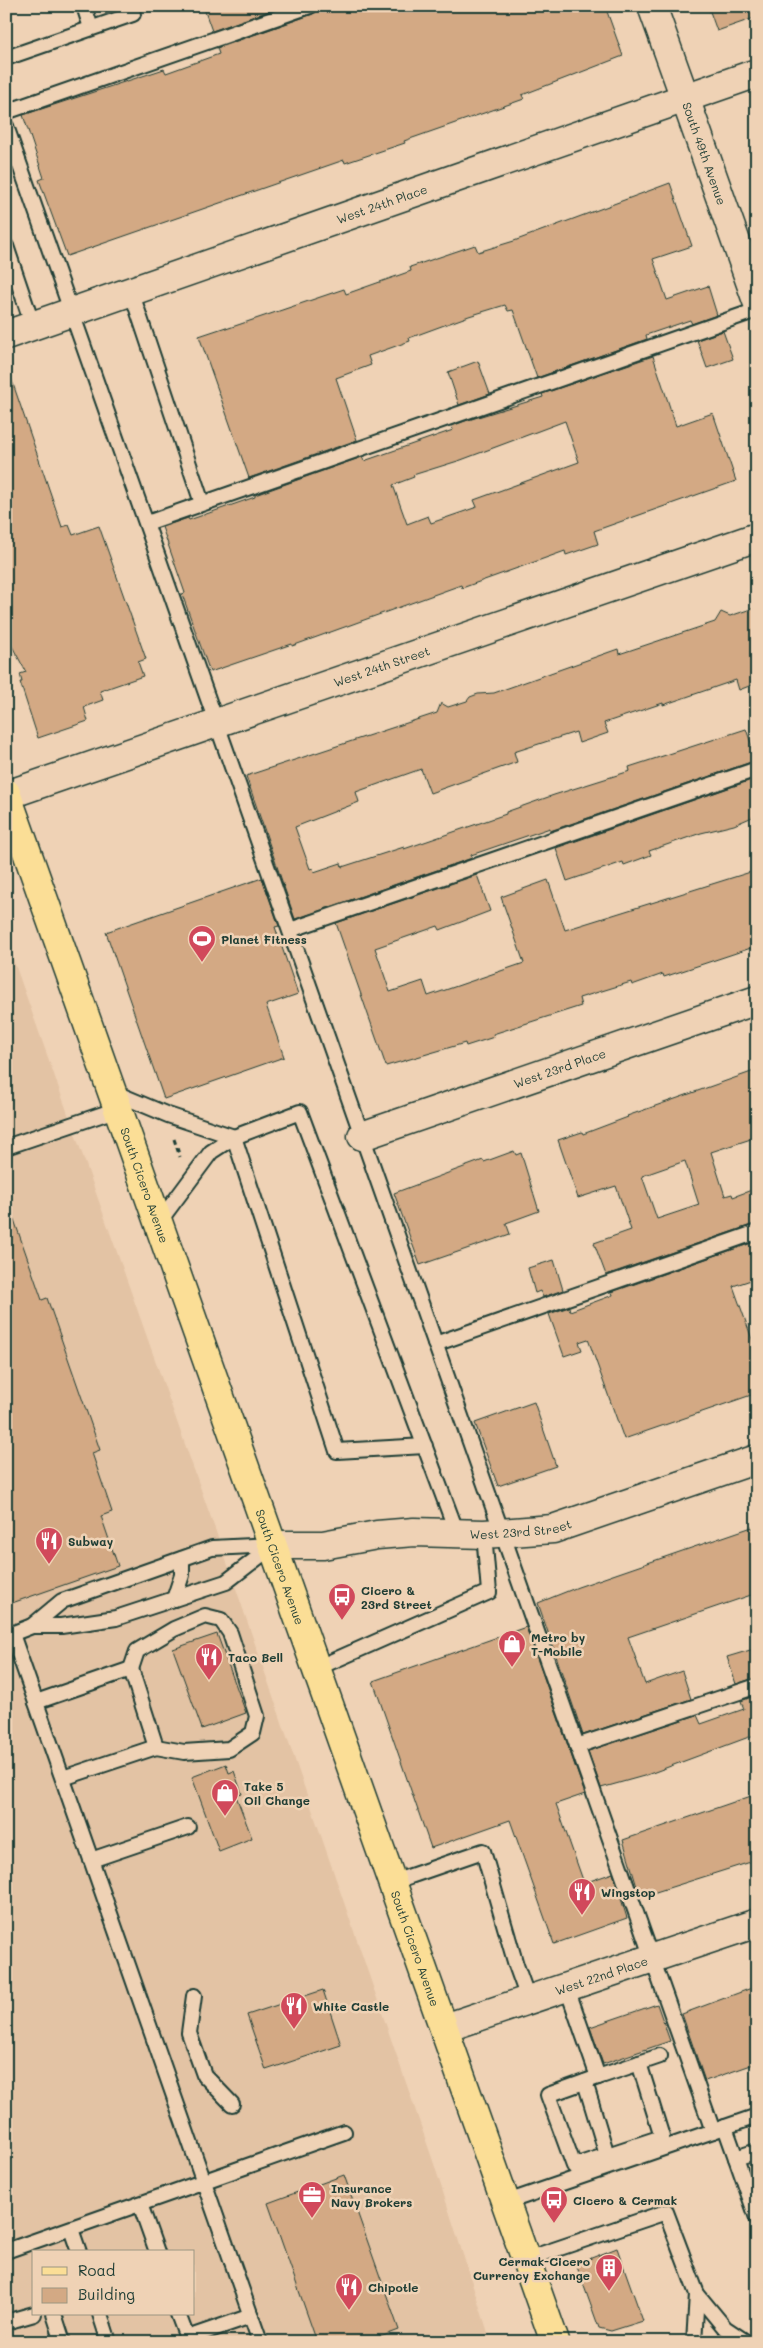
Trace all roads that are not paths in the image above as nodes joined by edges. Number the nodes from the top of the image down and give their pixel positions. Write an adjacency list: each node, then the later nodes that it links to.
1 (84, 6): 5 (lane)
2 (131, 6): 5 (lane)
3 (310, 6): 9 (lane)
4 (652, 6): 8 (street, South 49th Avenue)
5 (91, 28): 6 (lane)
6 (6, 58)
7 (757, 73): 8 (street, West 24th Place)
8 (684, 98): 12 (street, West 24th Place); 13 (street, South 49th Avenue)
9 (6, 112)
10 (6, 126): 15 (lane)
11 (7, 255): 16 (lane)
12 (131, 291): 15 (street, West 24th Place); 18 (lane)
13 (757, 301)
14 (757, 310): 18 (lane)
15 (72, 312): 16 (street, West 24th Place); 19 (lane)
16 (32, 326): 17 (street, West 24th Place)
17 (6, 335)
18 (202, 503): 19 (lane)
19 (147, 522): 21 (lane)
20 (757, 536): 21 (street, West 24th Street)
21 (216, 723): 23 (street, West 24th Street); 24 (lane)
22 (757, 769): 24 (lane)
23 (7, 794): 26 (main road, South Cicero Avenue)
24 (290, 930): 28 (lane)
25 (757, 1000): 28 (street, West 23rd Place)
26 (116, 1101): 27 (lane); 29 (lane); 30 (main road, South Cicero Avenue)
27 (234, 1136): 30 (lane); 33 (lane); 33 (lane)
28 (362, 1136): 32 (lane)
29 (6, 1147)
30 (159, 1222): 37 (main road, South Cicero Avenue)
31 (757, 1232): 32 (lane)
32 (435, 1344): 36 (lane)
33 (426, 1446): 35 (lane)
34 (757, 1459): 36 (street, West 23rd Street)
35 (457, 1533): 36 (street, West 23rd Street); 37 (street, West 23rd Street)
36 (493, 1533): 42 (lane); 46 (lane)
37 (274, 1545): 38 (lane); 39 (lane); 42 (main road, South Cicero Avenue)
38 (182, 1559): 39 (lane); 40 (lane)
39 (174, 1599): 40 (lane)
40 (32, 1626): 41 (lane)
41 (9, 1634): 45 (lane)
42 (317, 1668): 51 (main road, South Cicero Avenue)
43 (131, 1669): 45 (lane); 47 (lane); 47 (lane)
44 (757, 1686): 46 (lane)
45 (36, 1702): 48 (lane)
46 (577, 1746): 53 (lane)
47 (156, 1747): 48 (lane)
48 (63, 1778): 50 (lane)
49 (188, 1826): 50 (lane)
50 (91, 1860): 68 (lane)
51 (393, 1882): 56 (lane); 57 (main road, South Cicero Avenue)
52 (757, 1923): 53 (street, West 22nd Place)
53 (652, 1959): 54 (street, West 22nd Place); 63 (lane)
54 (567, 1988): 56 (street, West 22nd Place); 60 (lane)
55 (194, 1996): 61 (lane)
56 (529, 2001): 57 (street, West 22nd Place)
57 (445, 2028): 69 (main road, South Cicero Avenue)
58 (660, 2056): 59 (lane)
59 (639, 2063): 60 (lane); 66 (lane)
60 (591, 2079): 66 (lane); 66 (lane)
61 (232, 2104)
62 (757, 2116): 63 (lane)
63 (719, 2129): 67 (lane); 69 (lane)
64 (344, 2132): 68 (lane)
65 (757, 2151): 67 (lane)
66 (608, 2155)
67 (736, 2158): 71 (lane)
68 (204, 2182): 70 (lane); 82 (lane)
69 (507, 2202): 76 (main road, South Cicero Avenue)
70 (140, 2204): 72 (lane); 74 (lane)
71 (757, 2218)
72 (71, 2229): 73 (lane); 75 (lane)
73 (78, 2250)
74 (156, 2250)
75 (6, 2252)
76 (527, 2259): 77 (lane); 88 (main road, South Cicero Avenue)
77 (697, 2294): 89 (lane); 90 (lane)
78 (32, 2315): 83 (lane)
79 (55, 2316): 85 (lane)
80 (101, 2316): 86 (lane)
81 (179, 2316): 84 (lane)
82 (251, 2316): 84 (lane); 87 (lane)
83 (6, 2322)
84 (187, 2340)
85 (63, 2342)
86 (109, 2342)
87 (260, 2342)
88 (555, 2342)
89 (694, 2342)
90 (746, 2342)

